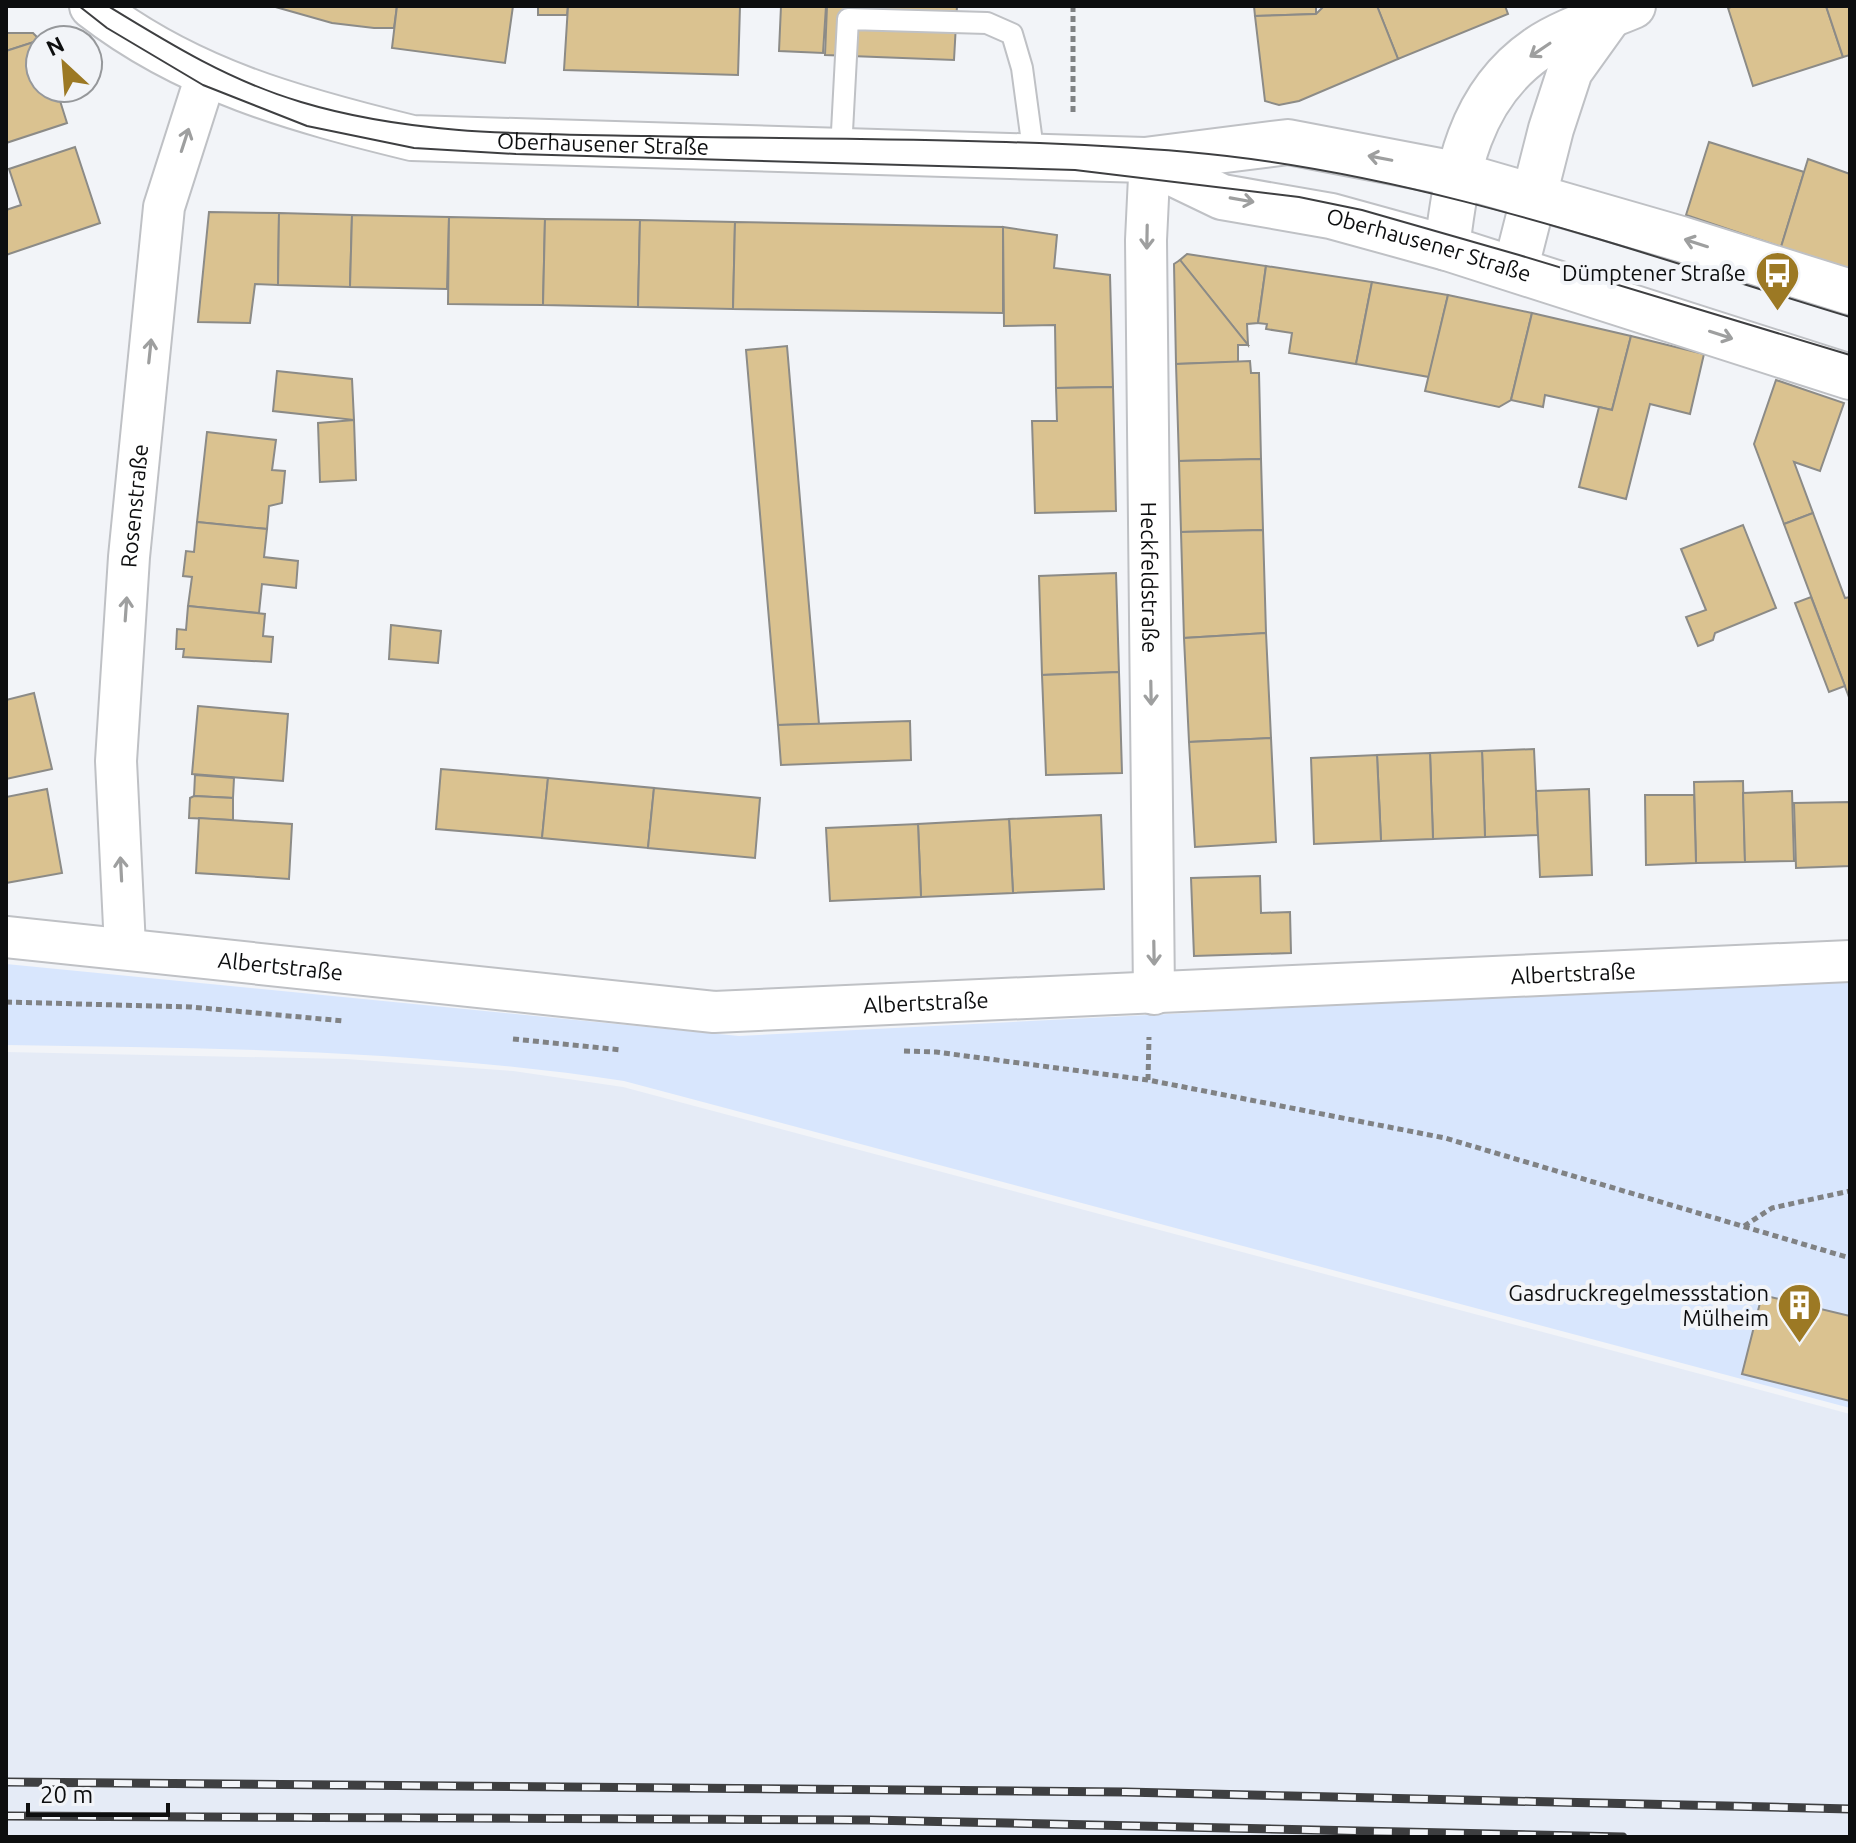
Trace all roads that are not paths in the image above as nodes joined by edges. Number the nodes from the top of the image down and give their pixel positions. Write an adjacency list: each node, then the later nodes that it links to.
1 (92, 6): 3 (main road, Oberhausener Straße)
2 (1621, 11): 7 (main road, one-way to 7); 8 (main road)
3 (202, 73): 4 (main road, Oberhausener Straße); 14 (street, Rosenstraße, one-way to 3)
4 (841, 150): 5 (main road, Oberhausener Straße); 5 (lane)
5 (1054, 158): 6 (main road, Oberhausener Straße)
6 (1145, 160): 7 (main road, Oberhausener Straße, one-way to 6); 9 (main road, Oberhausener Straße, one-way to 9); 16 (street, Heckfeldstraße, one-way to 16)
7 (1456, 174): 8 (main road, Oberhausener Straße); 9 (main road)
8 (1534, 197): 10 (main road); 11 (main road, Oberhausener Straße, one-way to 8)
9 (1447, 248): 10 (main road, Oberhausener Straße)
10 (1508, 267): 12 (main road, Oberhausener Straße, one-way to 12)
11 (1850, 292)
12 (1850, 377)
13 (6, 937): 14 (street, Albertstraße)
14 (125, 947): 16 (street, Albertstraße)
15 (1850, 961): 16 (street, Albertstraße)
16 (1154, 994)

